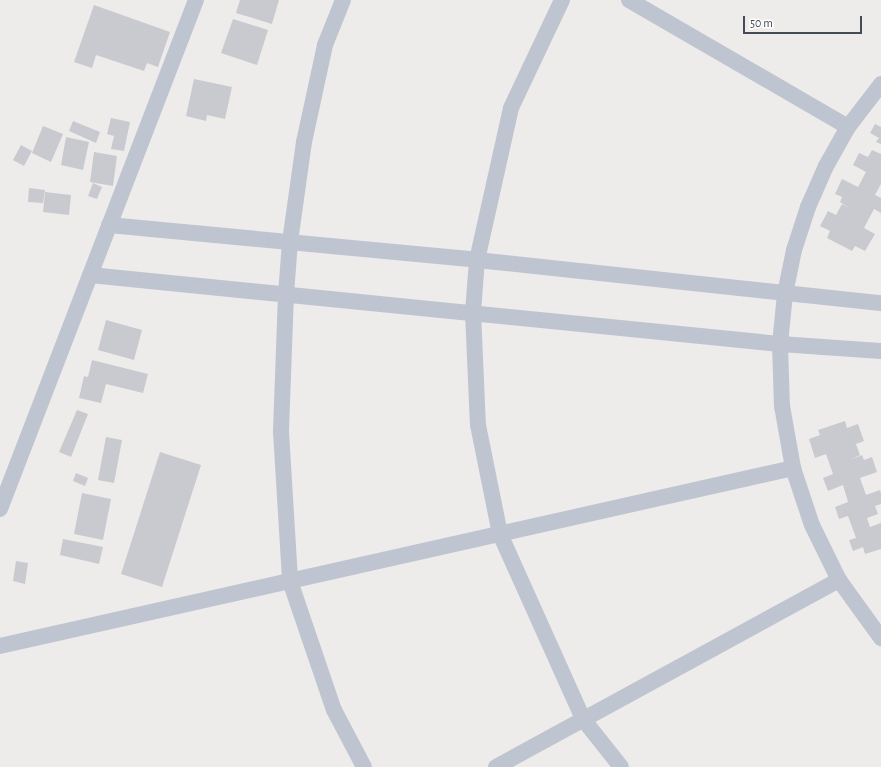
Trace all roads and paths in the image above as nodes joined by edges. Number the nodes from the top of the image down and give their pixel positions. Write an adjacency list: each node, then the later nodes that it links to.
1 (196, 0): 7 (street)
2 (343, 0): 8 (street)
3 (562, 0): 9 (street)
4 (629, 0): 6 (street)
5 (881, 84): 6 (street)
6 (848, 127): 12 (street)
7 (109, 225): 8 (street); 10 (street)
8 (290, 242): 9 (street); 11 (street)
9 (477, 260): 12 (street); 14 (street)
10 (90, 275): 11 (street); 18 (street)
11 (286, 294): 14 (street); 21 (street)
12 (785, 294): 13 (street); 15 (street)
13 (881, 303)
14 (473, 312): 15 (street); 19 (street)
15 (780, 344): 16 (street); 17 (street)
16 (881, 351)
17 (793, 468): 19 (street); 20 (street)
18 (0, 509)
19 (500, 534): 21 (street); 24 (street)
20 (839, 580): 22 (street); 24 (street)
21 (290, 581): 23 (street); 25 (street)
22 (881, 638)
23 (0, 646)
24 (584, 719): 26 (street); 27 (street)
25 (364, 767)
26 (496, 767)
27 (621, 767)

